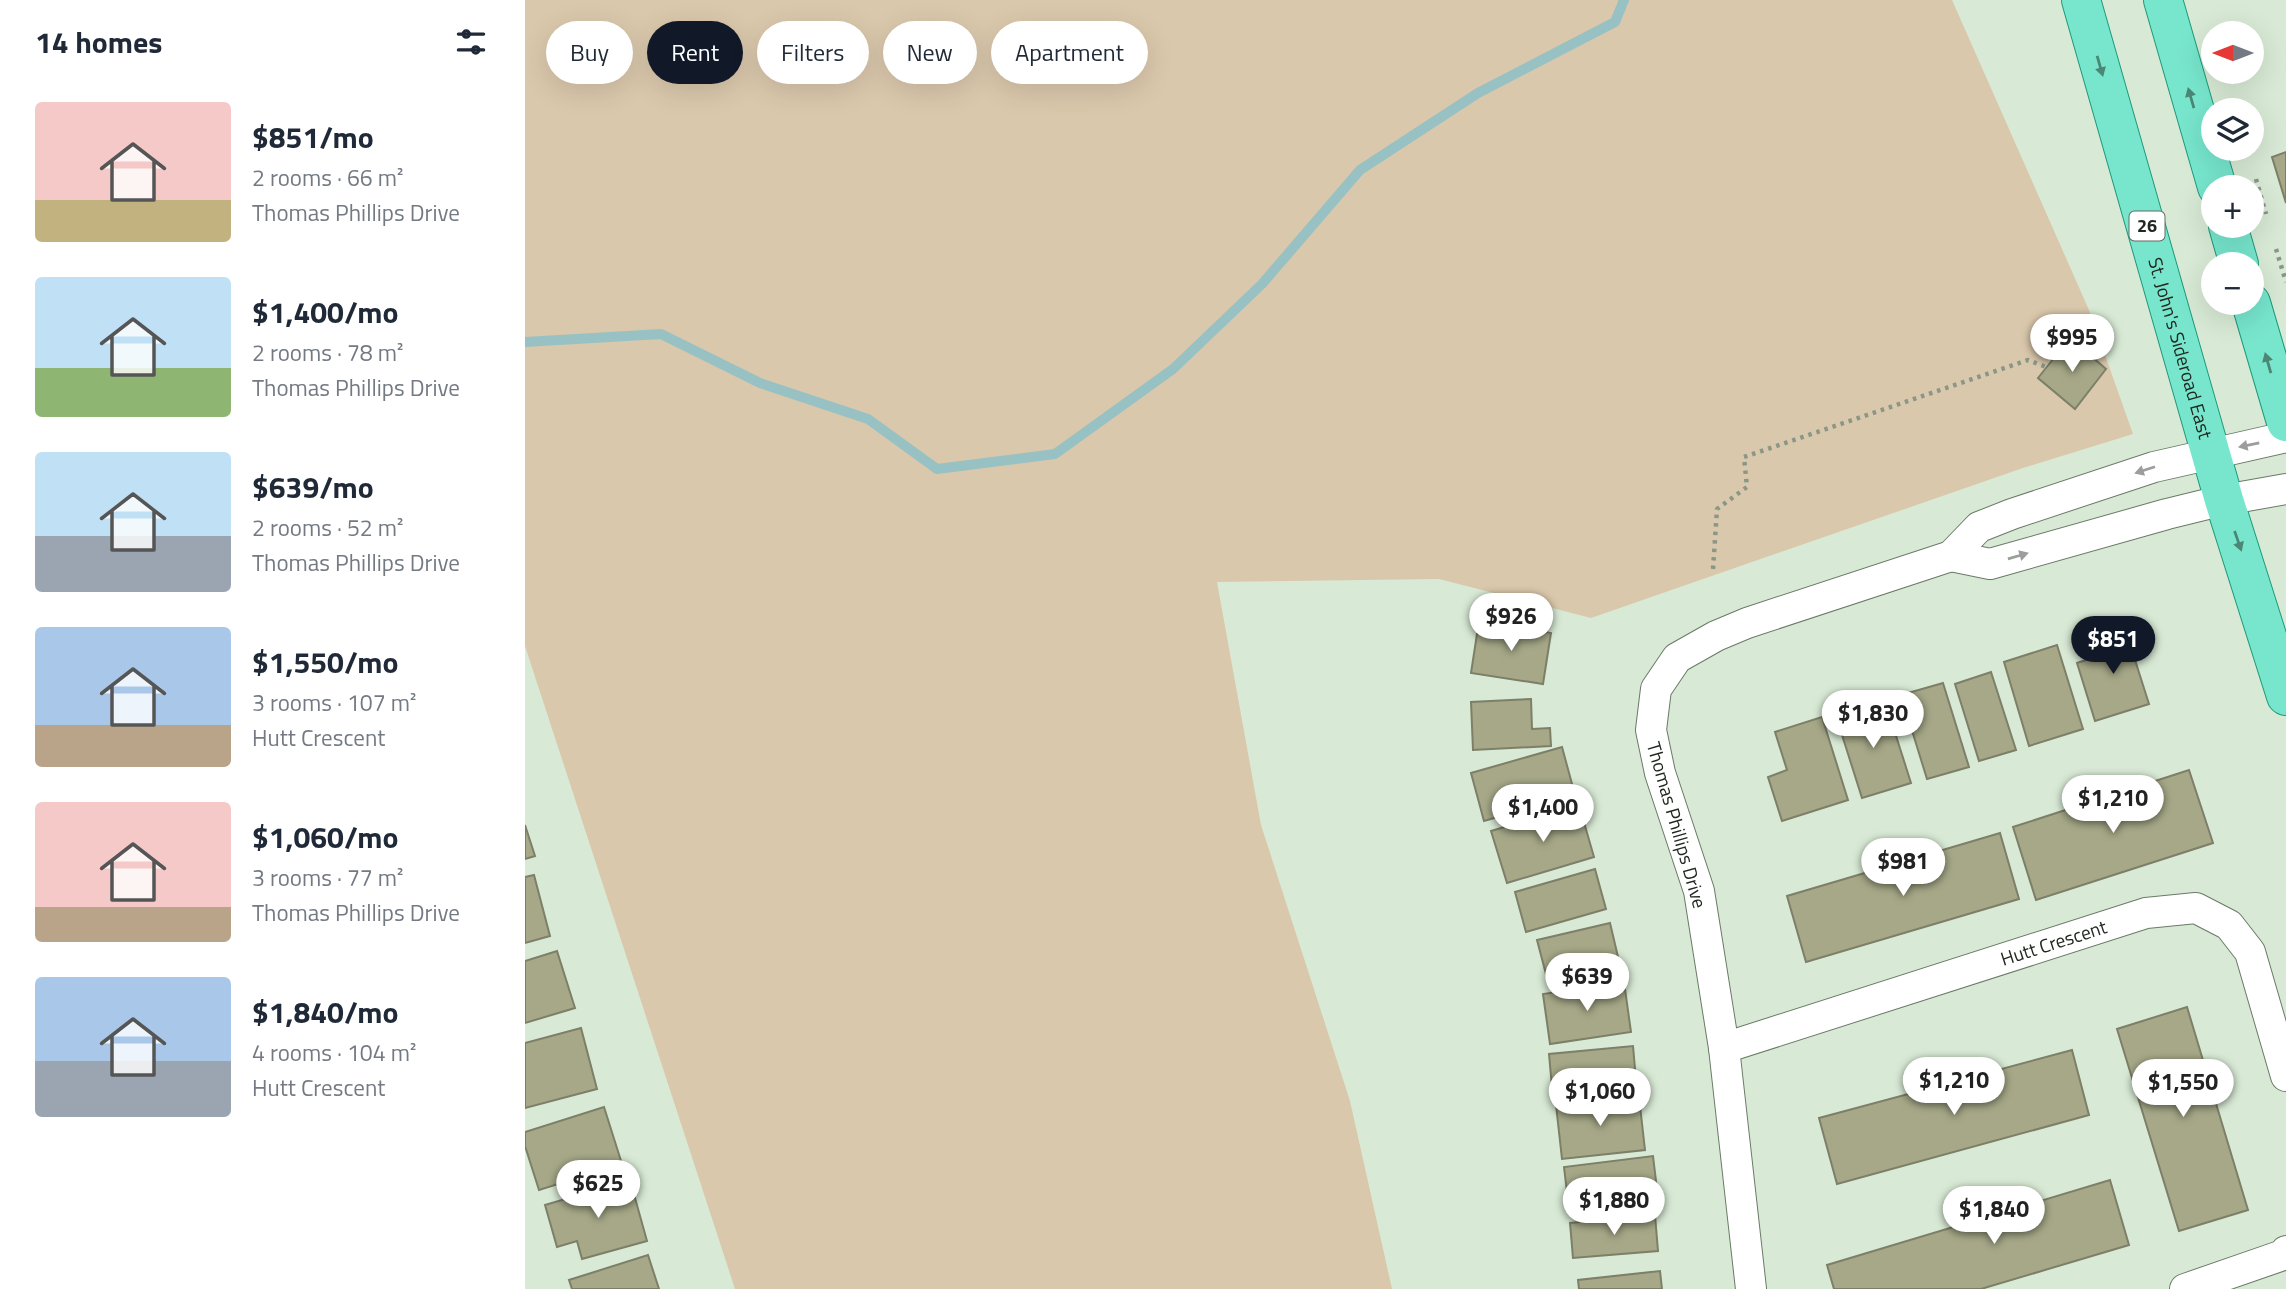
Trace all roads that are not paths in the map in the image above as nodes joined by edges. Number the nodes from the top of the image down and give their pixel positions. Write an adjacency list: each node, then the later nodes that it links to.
1 (2081, 0): 7 (main road, St. John's Sideroad East / 26, one-way to 7)
2 (2162, 0): 3 (main road, one-way to 2)
3 (2213, 175)
4 (2255, 315): 5 (main road, one-way to 4)
5 (2286, 422)
6 (2286, 437): 7 (street, Thomas Phillips Drive, one-way to 7)
7 (2211, 453): 9 (main road, St. John's Sideroad East / 26); 10 (street, Thomas Phillips Drive, one-way to 10)
8 (2286, 489): 9 (street, Thomas Phillips Drive)
9 (2224, 500): 10 (street, Thomas Phillips Drive, one-way to 9); 11 (main road, St. John's Sideroad East / 26, one-way to 11)
10 (1951, 556): 12 (street, Thomas Phillips Drive)
11 (2286, 695)
12 (1724, 1048): 13 (street, Hutt Crescent); 15 (street, Thomas Phillips Drive)
13 (2286, 1076)
14 (2286, 1251): 16 (street)
15 (1751, 1289)
16 (2185, 1289)

